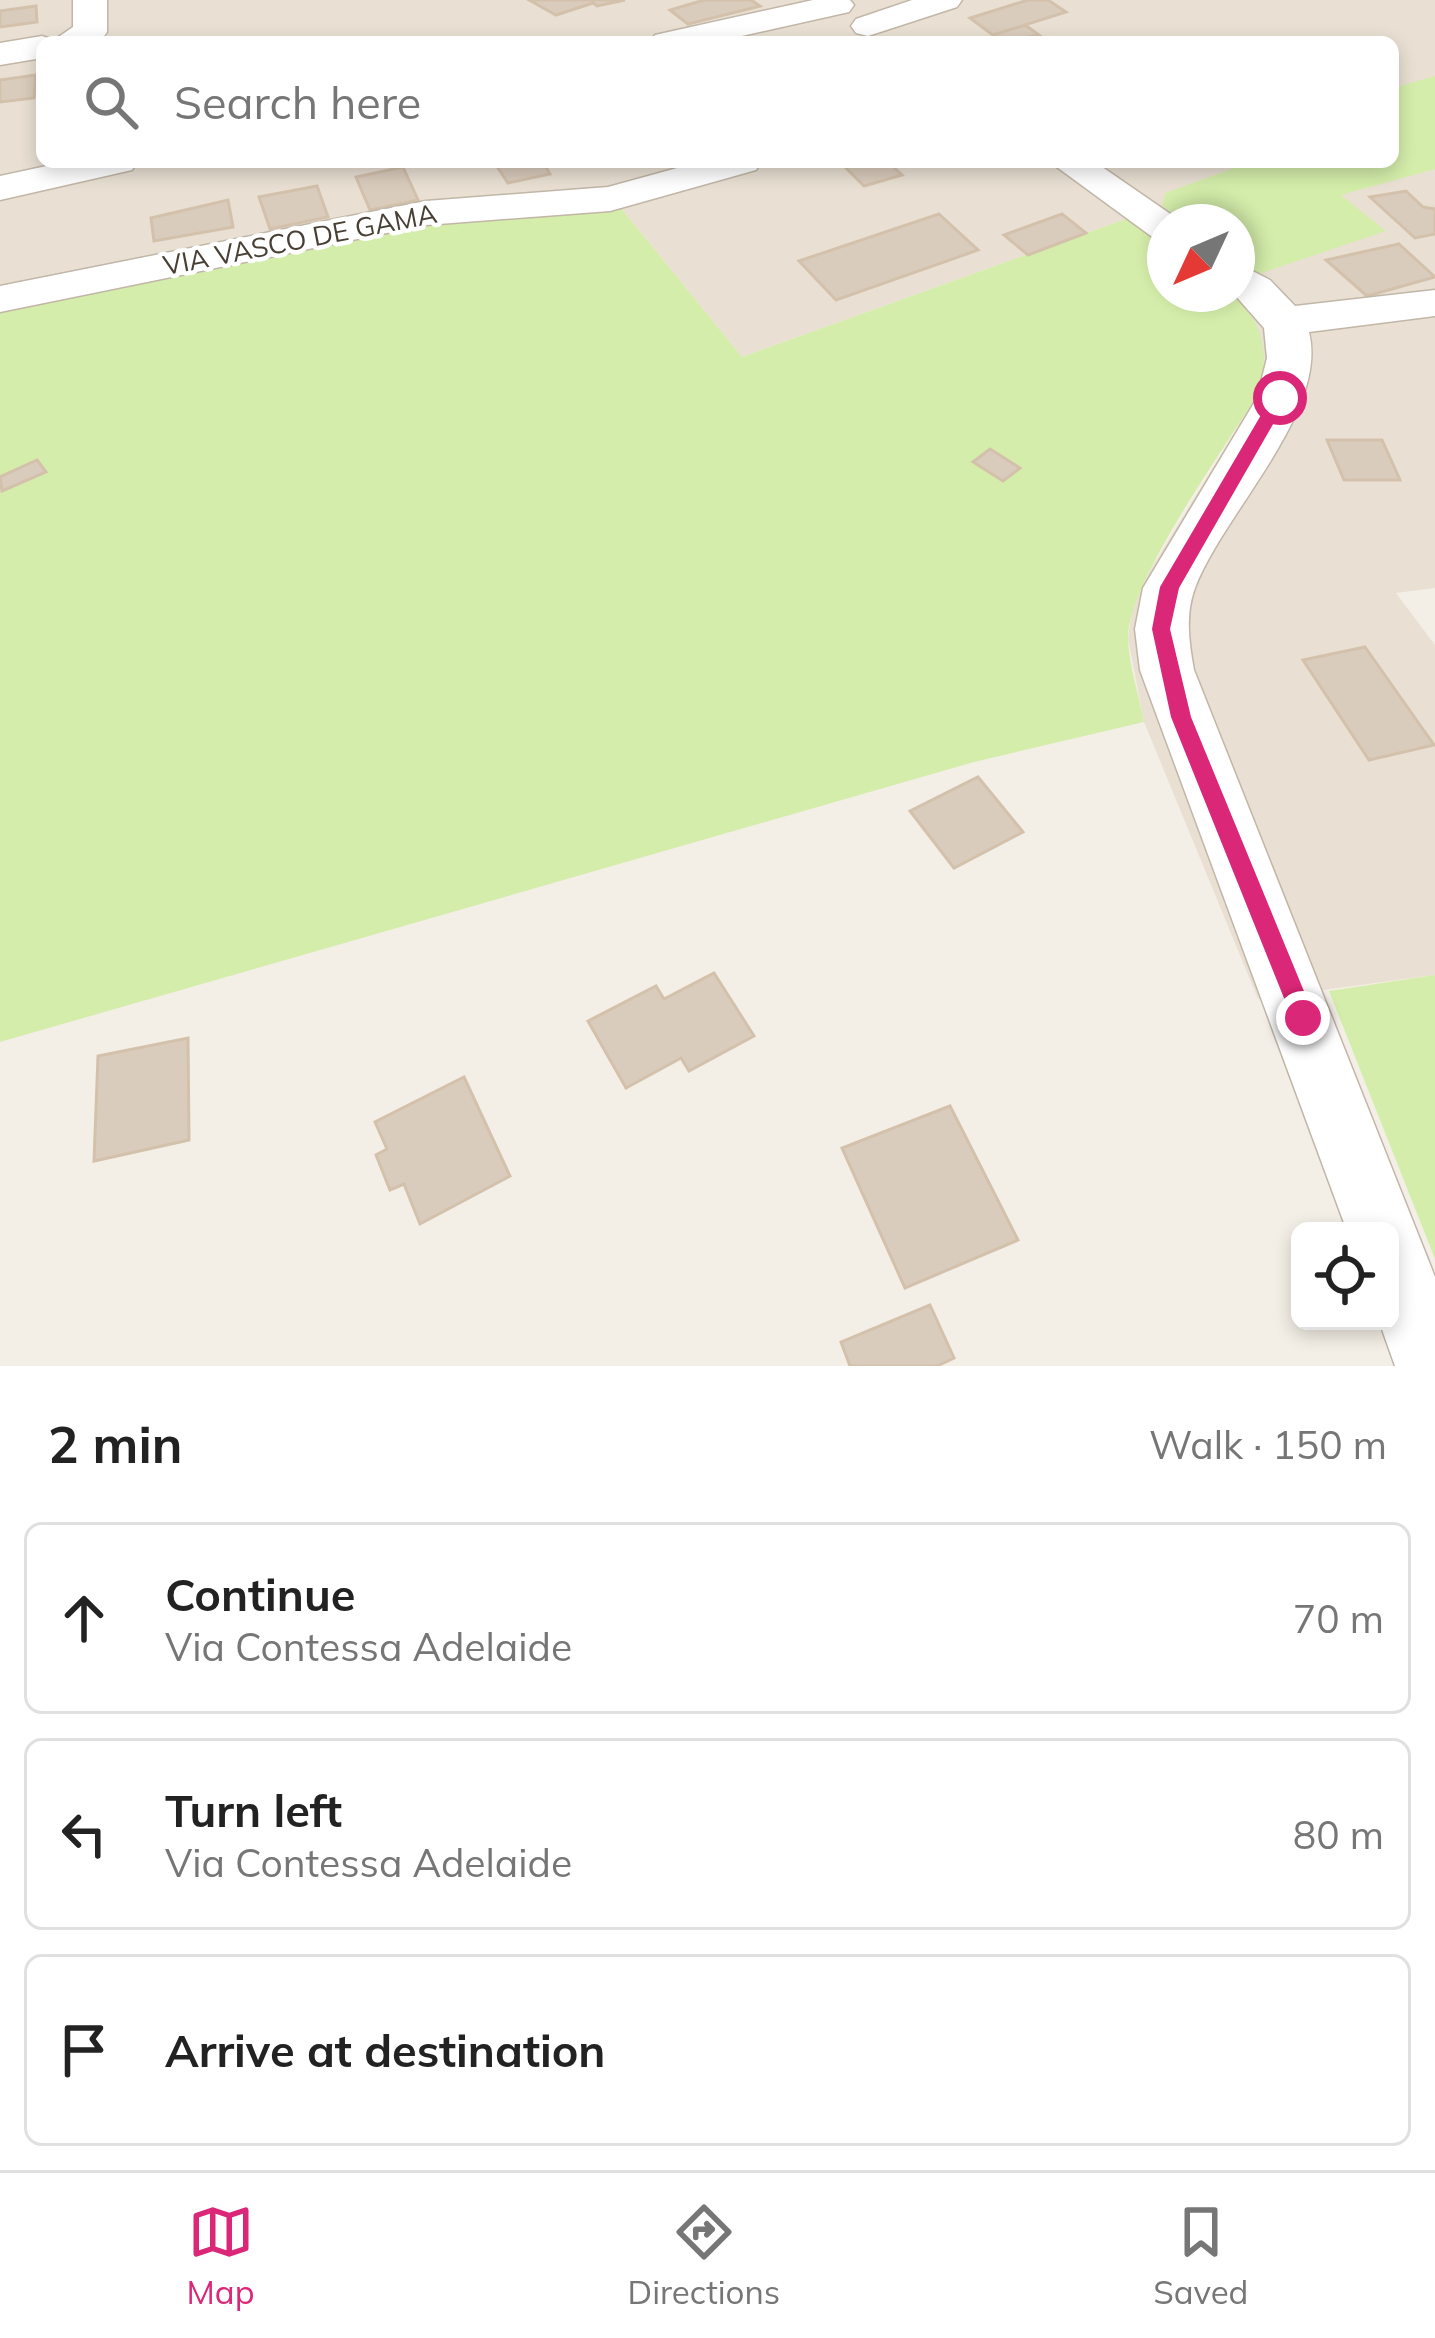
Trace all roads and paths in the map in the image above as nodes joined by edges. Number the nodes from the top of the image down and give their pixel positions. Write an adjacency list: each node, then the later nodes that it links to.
1 (90, 0): 5 (street)
2 (945, 0): 4 (street)
3 (833, 3): 4 (street); 6 (street)
4 (880, 34)
5 (82, 36)
6 (693, 36)
7 (36, 48): 8 (street)
8 (0, 54)
9 (91, 168): 12 (street)
10 (721, 168): 15 (street, VIA VASCO DE GAMA)
11 (1078, 168): 13 (street)
12 (0, 188)
13 (1147, 215)
14 (1255, 291): 17 (street)
15 (0, 299)
16 (1435, 303): 17 (street)
17 (1284, 322): 18 (street)
18 (1379, 1222)
19 (1399, 1276): 20 (street)
20 (1432, 1366)

